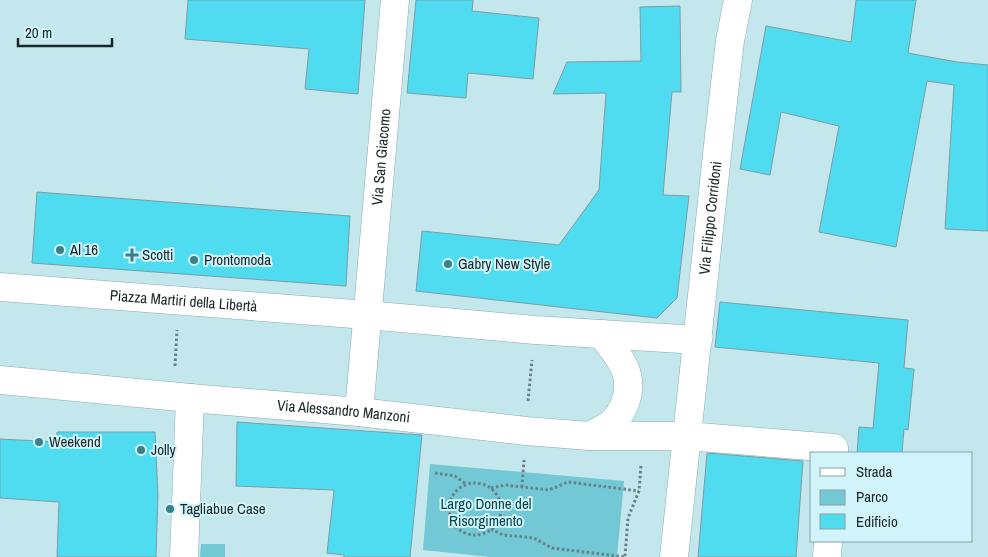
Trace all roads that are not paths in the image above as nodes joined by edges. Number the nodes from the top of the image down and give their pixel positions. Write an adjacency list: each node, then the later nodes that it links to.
1 (395, 0): 4 (street, Via San Giacomo)
2 (738, 0): 6 (street, Via Filippo Corridoni)
3 (0, 287): 4 (street, Piazza Martiri della Libertà)
4 (367, 315): 5 (street, Piazza Martiri della Libertà); 9 (street)
5 (600, 334): 6 (street, Piazza Martiri della Libertà); 10 (street)
6 (698, 340): 11 (street, Via Filippo Corridoni)
7 (0, 380): 8 (street, Via Alessandro Manzoni)
8 (181, 398): 9 (street, Via Alessandro Manzoni); 14 (street)
9 (359, 412): 10 (street, Via Alessandro Manzoni)
10 (590, 436): 11 (street, Via Alessandro Manzoni)
11 (687, 436): 12 (street, Via Alessandro Manzoni); 15 (street, Via Filippo Corridoni)
12 (834, 452)
13 (828, 542): 16 (street)
14 (184, 557)
15 (674, 557)
16 (827, 557)

